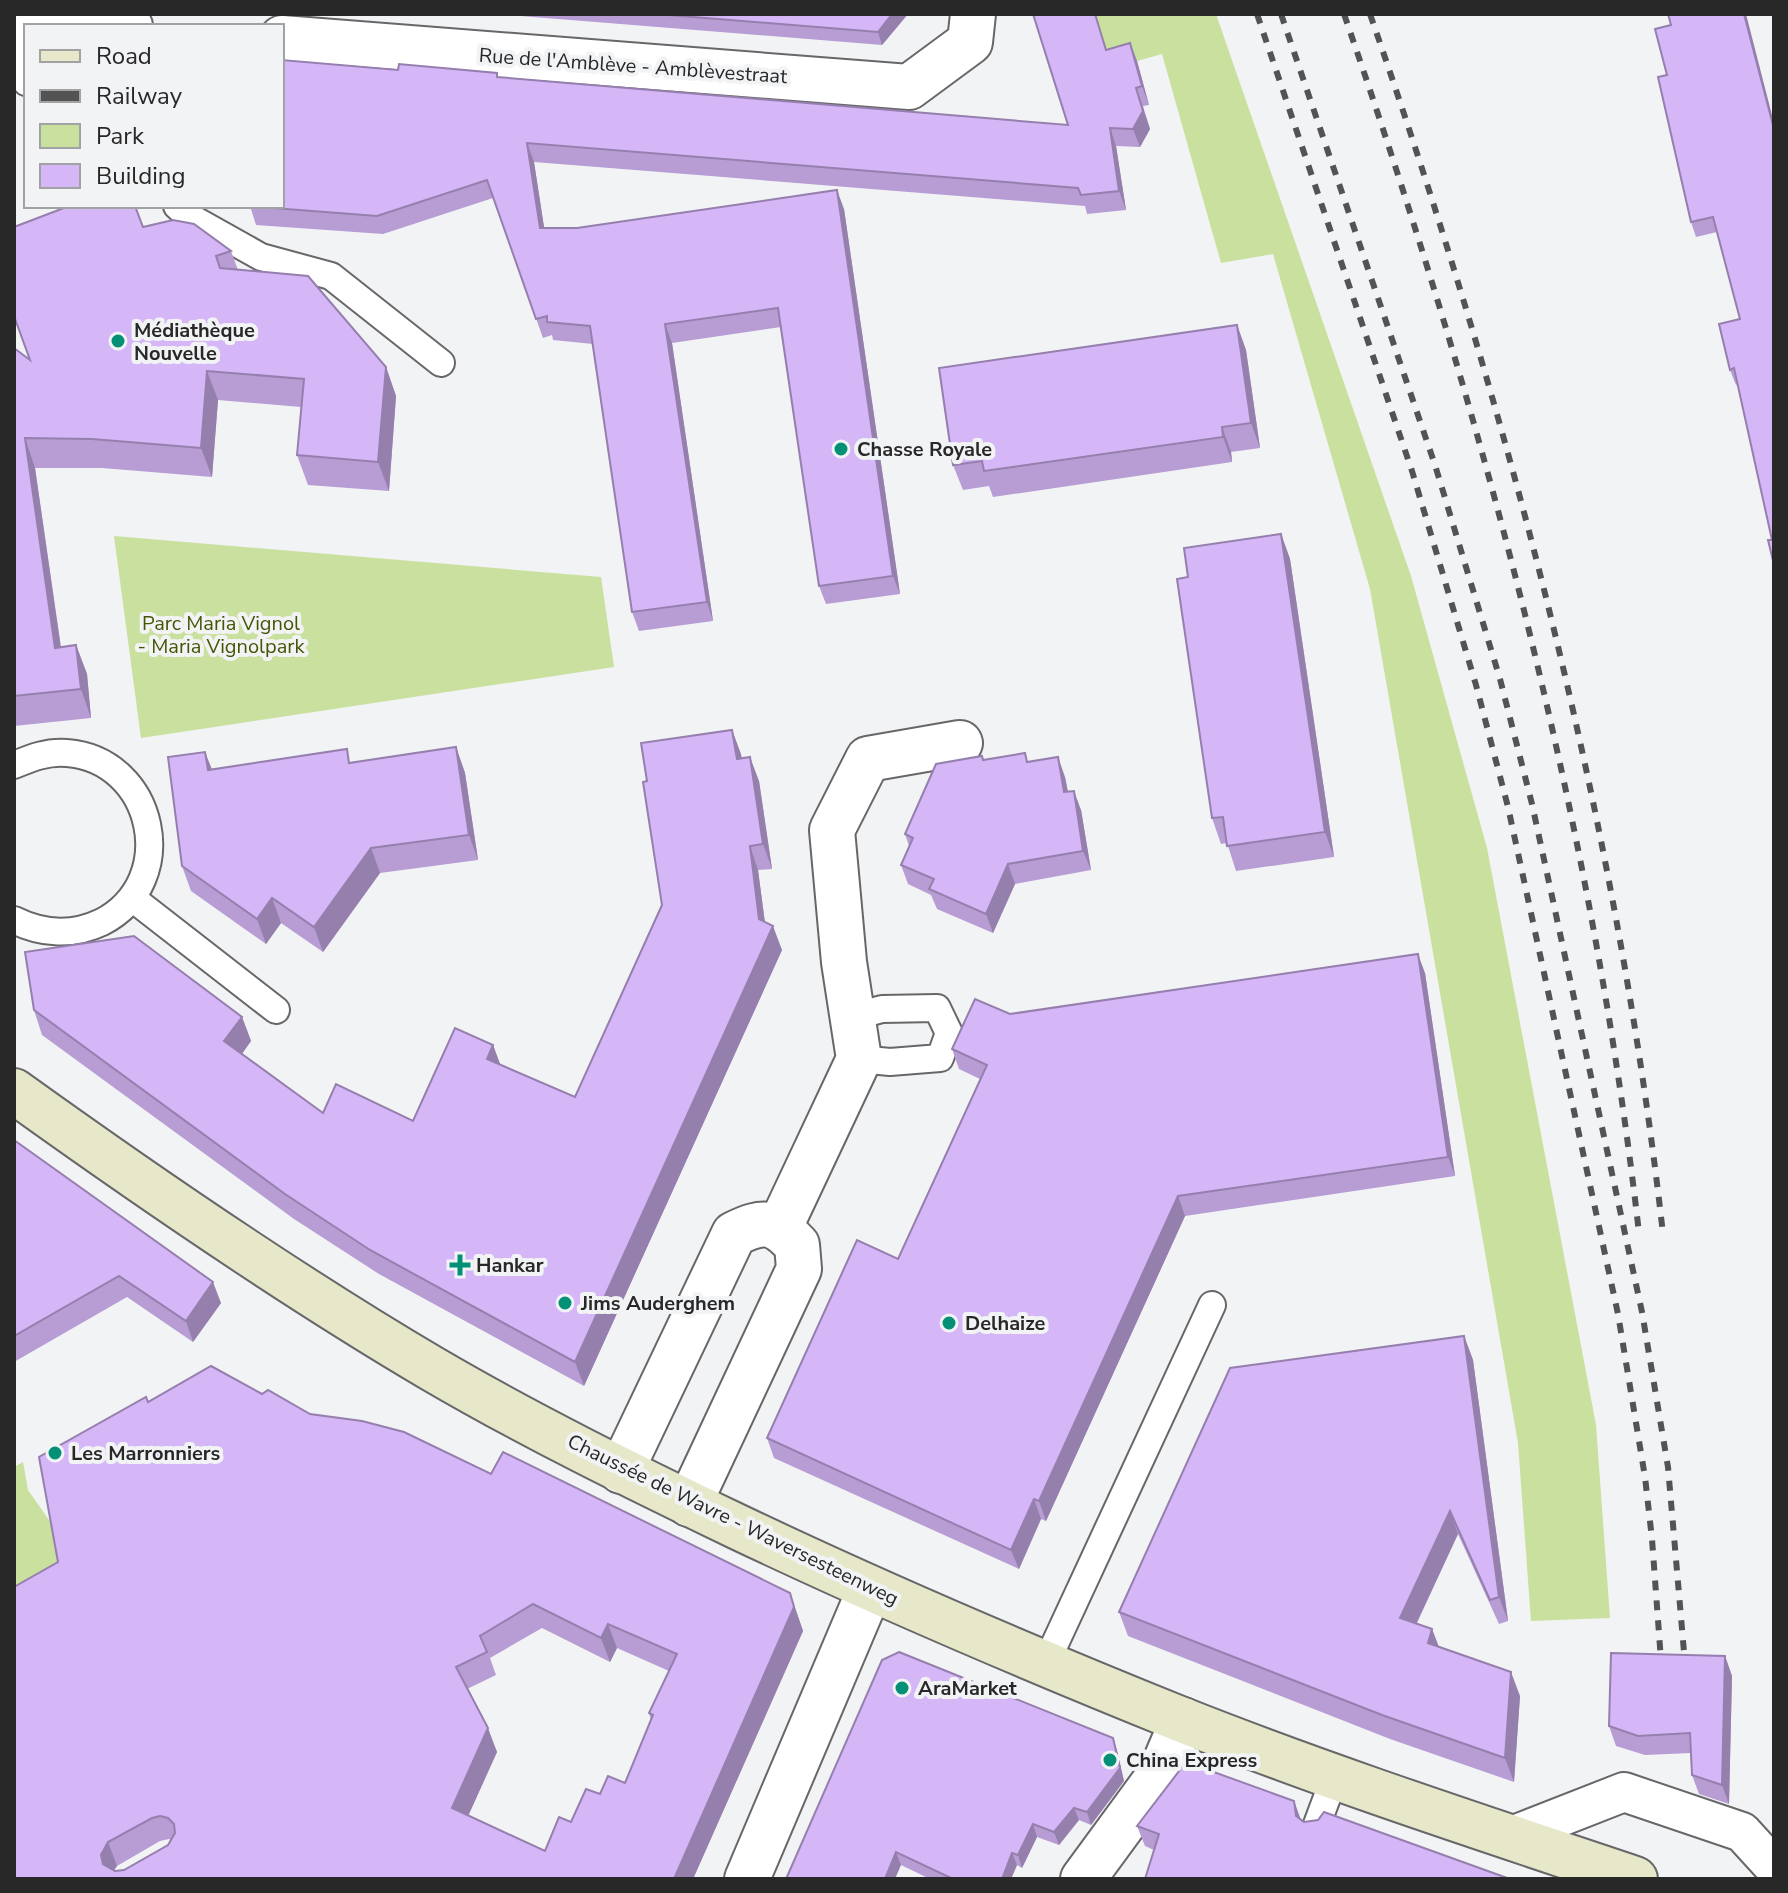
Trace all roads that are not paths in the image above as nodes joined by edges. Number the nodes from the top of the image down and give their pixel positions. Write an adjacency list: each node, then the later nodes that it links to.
1 (14, 17): 2 (street)
2 (104, 24)
3 (972, 28): 4 (street, Rue de l'Amblève - Amblèvestraat)
4 (284, 38)
5 (14, 46): 6 (lane)
6 (24, 76)
7 (179, 208): 8 (lane)
8 (441, 363)
9 (960, 743): 14 (street)
10 (14, 765): 11 (lane)
11 (132, 898): 12 (lane); 13 (lane)
12 (15, 922)
13 (276, 1010)
14 (856, 1038): 14 (lane); 16 (street)
15 (14, 1091): 18 (main road, Chaussée de Wavre - Waversesteenweg)
16 (780, 1227): 18 (street); 19 (street)
17 (1212, 1305): 21 (lane)
18 (621, 1471): 19 (main road, Chaussée de Wavre - Waversesteenweg)
19 (689, 1504): 20 (main road, Chaussée de Wavre - Waversesteenweg)
20 (870, 1589): 21 (main road, Chaussée de Wavre - Waversesteenweg); 28 (street)
21 (1046, 1663): 22 (main road, Chaussée de Wavre - Waversesteenweg)
22 (1183, 1720): 23 (main road, Chaussée de Wavre - Waversesteenweg); 29 (street)
23 (1335, 1776): 24 (lane); 25 (main road, Chaussée de Wavre - Waversesteenweg)
24 (1316, 1827)
25 (1509, 1837): 26 (street); 27 (main road, Chaussée de Wavre - Waversesteenweg)
26 (1774, 1867)
27 (1582, 1870): 30 (main road, Chaussée de Wavre - Waversesteenweg)
28 (747, 1879)
29 (1083, 1879)
30 (1635, 1879)

